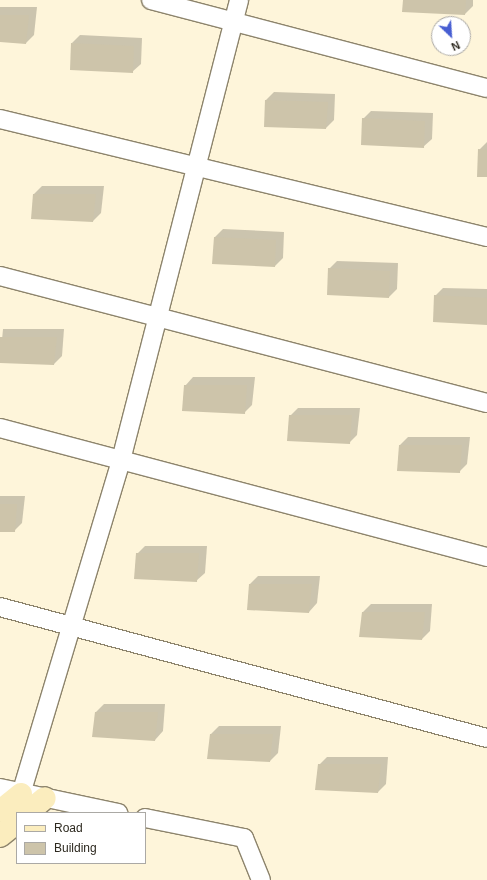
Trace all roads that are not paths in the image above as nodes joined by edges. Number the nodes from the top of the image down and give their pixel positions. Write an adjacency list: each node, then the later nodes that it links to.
1 (151, 0): 3 (street)
2 (238, 0): 3 (street)
3 (233, 21): 4 (street); 6 (street)
4 (487, 88)
5 (0, 119): 6 (street)
6 (196, 165): 7 (street); 9 (street)
7 (487, 237)
8 (0, 276): 9 (street)
9 (157, 317): 10 (street); 12 (street)
10 (487, 403)
11 (0, 428): 12 (street)
12 (121, 460): 13 (street); 15 (street)
13 (487, 557)
14 (0, 608): 15 (street)
15 (71, 625): 16 (street); 19 (street)
16 (487, 738)
17 (0, 788): 19 (street)
18 (45, 798): 19 (street); 21 (street)
19 (24, 803): 20 (street)
20 (0, 811)
21 (113, 812)
22 (146, 818): 25 (street)
23 (16, 823): 24 (street)
24 (0, 836)
25 (261, 880)

